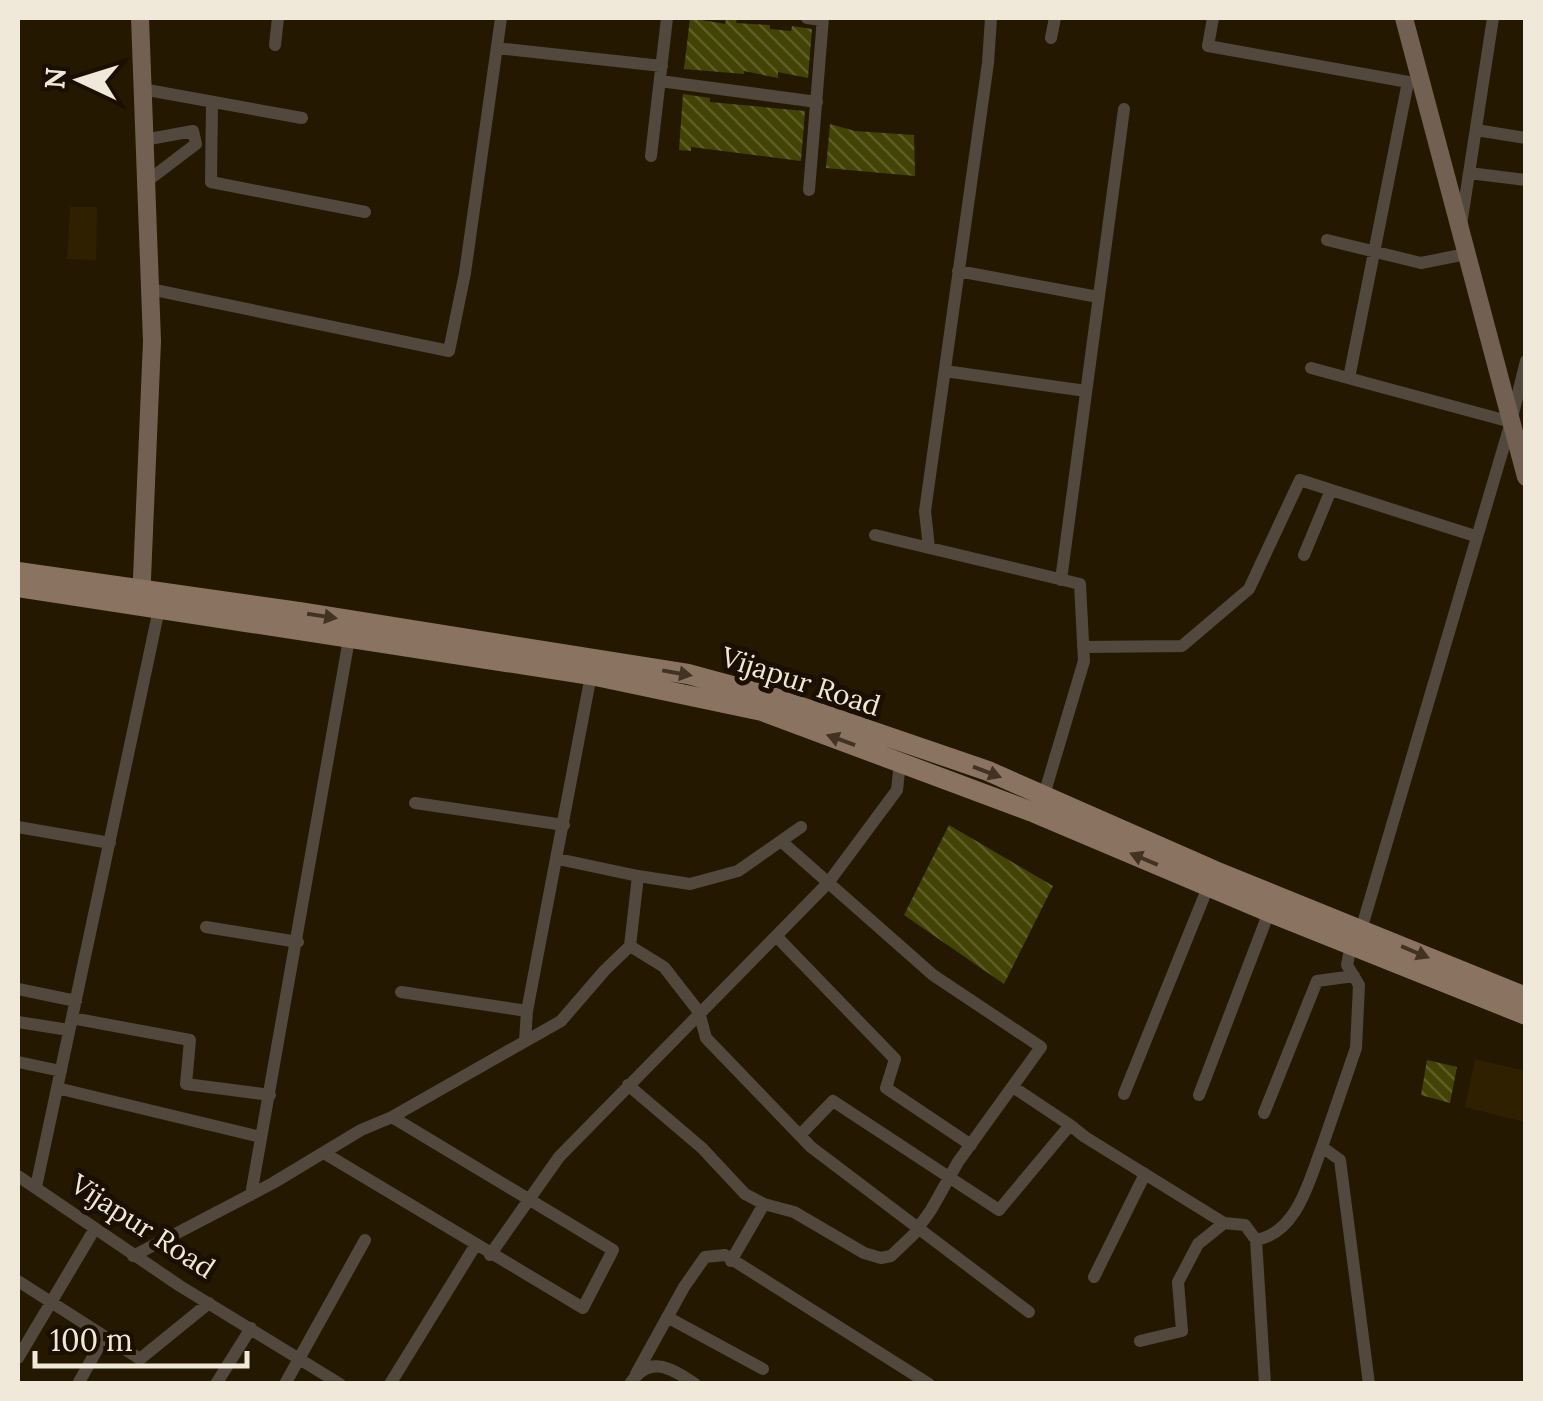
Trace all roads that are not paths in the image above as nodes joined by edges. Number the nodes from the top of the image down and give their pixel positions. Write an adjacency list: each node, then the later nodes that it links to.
1 (140, 18): 17 (street)
2 (278, 18): 13 (street)
3 (501, 18): 14 (street)
4 (667, 18): 15 (street)
5 (807, 18): 11 (street)
6 (991, 18): 35 (street)
7 (1056, 18): 12 (street)
8 (1212, 18): 33 (street)
9 (1404, 18): 31 (street)
10 (1493, 18): 22 (street)
11 (823, 19): 19 (street)
12 (1051, 38)
13 (275, 45)
14 (497, 48): 15 (street); 36 (street)
15 (662, 66): 16 (street)
16 (660, 81): 19 (street); 25 (street)
17 (142, 89): 18 (street); 24 (street)
18 (212, 102): 21 (street); 30 (street)
19 (817, 102): 29 (street)
20 (1124, 109): 37 (street)
21 (302, 118)
22 (1476, 130): 23 (street); 26 (street)
23 (1526, 138)
24 (144, 140): 28 (street); 28 (street)
25 (651, 156)
26 (1469, 173): 27 (street); 31 (street)
27 (1526, 180)
28 (146, 182): 36 (street)
29 (808, 190)
30 (365, 212)
31 (1460, 232): 34 (street)
32 (1328, 240): 33 (street)
33 (1374, 252): 34 (street); 41 (street)
34 (1466, 254): 43 (street)
35 (958, 272): 37 (street); 39 (street)
36 (150, 289): 53 (street)
37 (1098, 297): 42 (street)
38 (1312, 368): 41 (street)
39 (944, 370): 42 (street); 48 (street)
40 (1525, 370): 43 (street)
41 (1349, 378): 43 (street)
42 (1086, 391): 51 (street)
43 (1510, 422): 44 (street); 47 (street)
44 (1526, 477)
45 (1331, 490): 47 (street); 49 (street); 55 (street)
46 (875, 535): 48 (street)
47 (1475, 536): 72 (street)
48 (929, 548): 51 (street)
49 (1304, 555)
50 (18, 572): 53 (main road, Vijapur Road)
51 (1062, 580): 55 (street)
52 (18, 587): 53 (main road, Vijapur Road)
53 (147, 602): 54 (main road, Vijapur Road); 58 (main road, Vijapur Road, one-way to 58); 64 (street)
54 (349, 639): 56 (main road, Vijapur Road); 73 (street)
55 (1083, 646): 58 (street)
56 (592, 675): 57 (main road, Vijapur Road, one-way to 56); 60 (street)
57 (900, 762): 67 (street); 68 (main road, Vijapur Road, one-way to 57)
58 (1044, 795): 72 (main road, Vijapur Road)
59 (416, 803): 60 (street)
60 (564, 826): 65 (street)
61 (18, 827): 64 (street)
62 (801, 827): 63 (street)
63 (781, 841): 66 (street); 67 (street)
64 (110, 844): 79 (street)
65 (558, 859): 66 (street); 80 (street)
66 (638, 876): 74 (street)
67 (828, 883): 71 (street); 89 (street)
68 (1208, 887): 69 (main road, Vijapur Road); 91 (street)
69 (1268, 912): 72 (main road, Vijapur Road); 93 (street)
70 (206, 926): 73 (street)
71 (776, 936): 81 (street); 99 (street)
72 (1356, 938): 75 (street); 78 (main road, Vijapur Road, one-way to 78); 82 (main road, Vijapur Road)
73 (298, 942): 92 (street)
74 (630, 946): 81 (street); 85 (street)
75 (1354, 976): 94 (street); 100 (street)
76 (18, 988): 79 (street)
77 (401, 992): 80 (street)
78 (1526, 998)
79 (76, 1001): 84 (street)
80 (527, 1011): 85 (street)
81 (699, 1012): 88 (street); 97 (street)
82 (1526, 1014)
83 (18, 1022): 84 (street)
84 (71, 1024): 87 (street); 92 (street)
85 (525, 1041): 95 (street)
86 (18, 1062): 87 (street)
87 (60, 1071): 90 (street)
88 (628, 1086): 107 (street); 108 (street)
89 (1013, 1087): 96 (street); 99 (street)
90 (57, 1088): 98 (street); 105 (street)
91 (1124, 1094)
92 (270, 1095): 98 (street)
93 (1199, 1095)
94 (1264, 1113)
95 (392, 1117): 101 (street); 107 (street)
96 (1070, 1125): 102 (street); 104 (street)
97 (800, 1136): 104 (street); 110 (street)
98 (261, 1137): 106 (street)
99 (971, 1145): 104 (street)
100 (1322, 1146): 113 (street); 139 (street)
101 (324, 1153): 106 (street); 114 (street)
102 (1145, 1174): 109 (street); 118 (street)
103 (18, 1176): 105 (street, Vijapur Road)
104 (950, 1178): 110 (street)
105 (36, 1187): 111 (street, Vijapur Road)
106 (251, 1195): 115 (street)
107 (528, 1199): 116 (street); 116 (street)
108 (764, 1204): 110 (street); 117 (street)
109 (1224, 1222): 113 (street); 126 (street)
110 (916, 1227): 122 (street)
111 (94, 1230): 115 (street, Vijapur Road); 120 (street)
112 (365, 1240): 128 (street)
113 (1256, 1240): 138 (street)
114 (474, 1246): 116 (street); 135 (street)
115 (134, 1256): 121 (street, Vijapur Road)
116 (490, 1256)
117 (731, 1261): 123 (street); 137 (street)
118 (1094, 1276)
119 (18, 1280): 120 (street)
120 (50, 1303): 125 (street); 127 (street)
121 (209, 1303): 124 (street, Vijapur Road); 125 (street)
122 (1029, 1312)
123 (668, 1317): 129 (street); 130 (street)
124 (251, 1328): 128 (street, Vijapur Road); 132 (street)
125 (104, 1336): 131 (street)
126 (1140, 1341)
127 (18, 1355)
128 (298, 1358): 133 (street); 134 (street, Vijapur Road)
129 (763, 1368)
130 (633, 1379): 136 (street)
131 (78, 1384)
132 (216, 1384)
133 (285, 1384)
134 (340, 1384)
135 (390, 1384)
136 (696, 1384)
137 (929, 1384)
138 (1265, 1384)
139 (1369, 1384)

